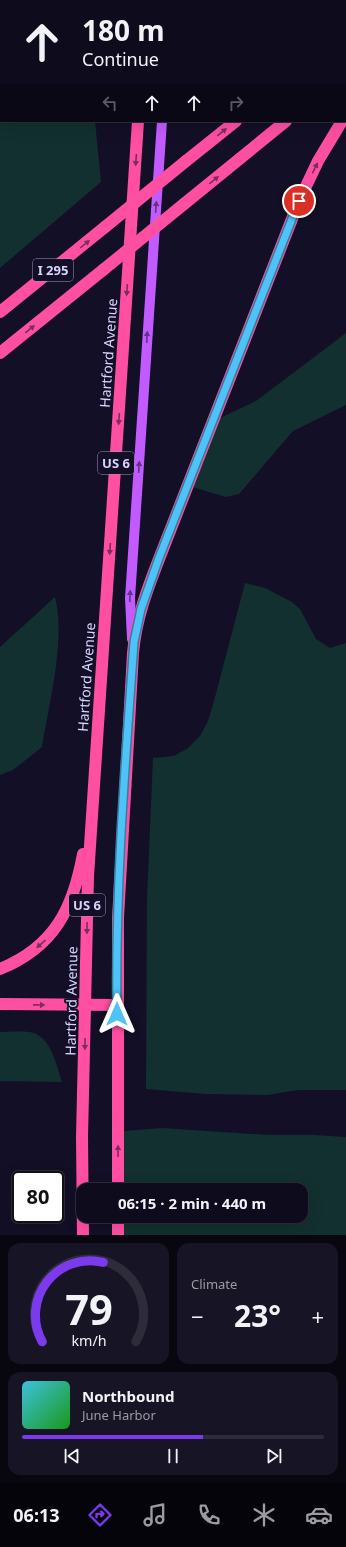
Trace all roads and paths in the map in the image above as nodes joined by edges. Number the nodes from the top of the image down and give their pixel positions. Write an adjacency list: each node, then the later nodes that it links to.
1 (138, 122): 9 (highway, Hartford Avenue / US 6, one-way to 9)
2 (162, 122): 8 (main road, one-way to 2)
3 (235, 122): 6 (highway, I 295, one-way to 3, bridge)
4 (285, 122): 7 (highway, one-way to 4, bridge)
5 (341, 122): 8 (highway, US 6, one-way to 5)
6 (0, 312)
7 (0, 353)
8 (133, 663): 13 (highway, US 6)
9 (93, 806): 10 (highway, one-way to 10); 12 (highway, Hartford Avenue / US 6, one-way to 12)
10 (0, 969)
11 (0, 1004): 12 (highway, one-way to 12)
12 (86, 1005): 13 (highway); 16 (highway, Hartford Avenue / US 6, one-way to 16)
13 (117, 1005): 14 (highway, US 6, one-way to 13)
14 (118, 1183)
15 (118, 1223): 17 (highway)
16 (83, 1235)
17 (118, 1235)

